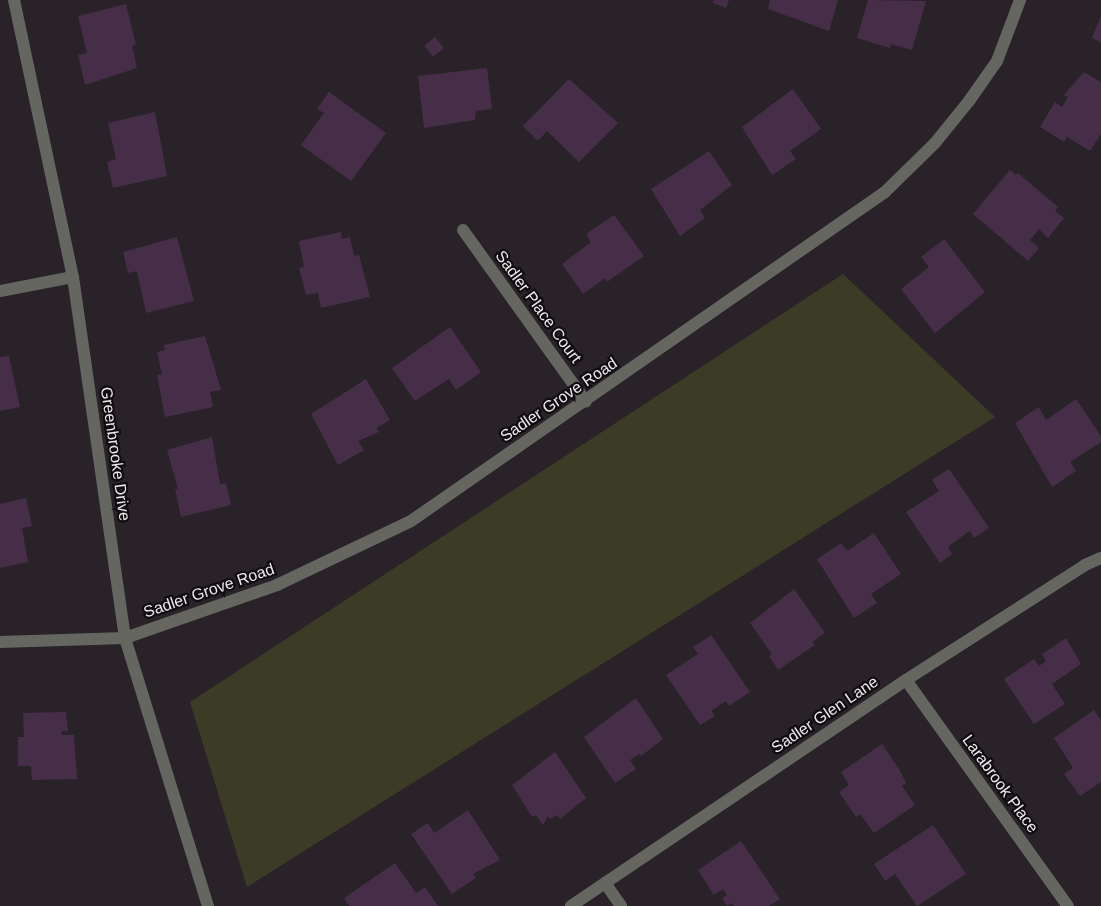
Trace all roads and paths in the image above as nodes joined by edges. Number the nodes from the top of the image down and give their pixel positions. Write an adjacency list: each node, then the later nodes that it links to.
1 (14, 0): 4 (street, Greenbrooke Drive)
2 (1020, 0): 6 (street, Sadler Grove Road)
3 (464, 230): 6 (street, Sadler Place Court)
4 (73, 277): 5 (street); 8 (street, Greenbrooke Drive)
5 (0, 291)
6 (586, 402): 8 (street, Sadler Grove Road)
7 (1101, 558): 10 (street, Sadler Glen Lane)
8 (125, 638): 9 (street, Sadler Grove Road); 12 (street, Greenbrooke Drive)
9 (0, 642)
10 (906, 680): 11 (street, Sadler Glen Lane); 15 (street, Larabrook Place)
11 (605, 883): 13 (street, Sadler Glen Lane); 14 (street)
12 (208, 906)
13 (571, 906)
14 (621, 906)
15 (1068, 906)

